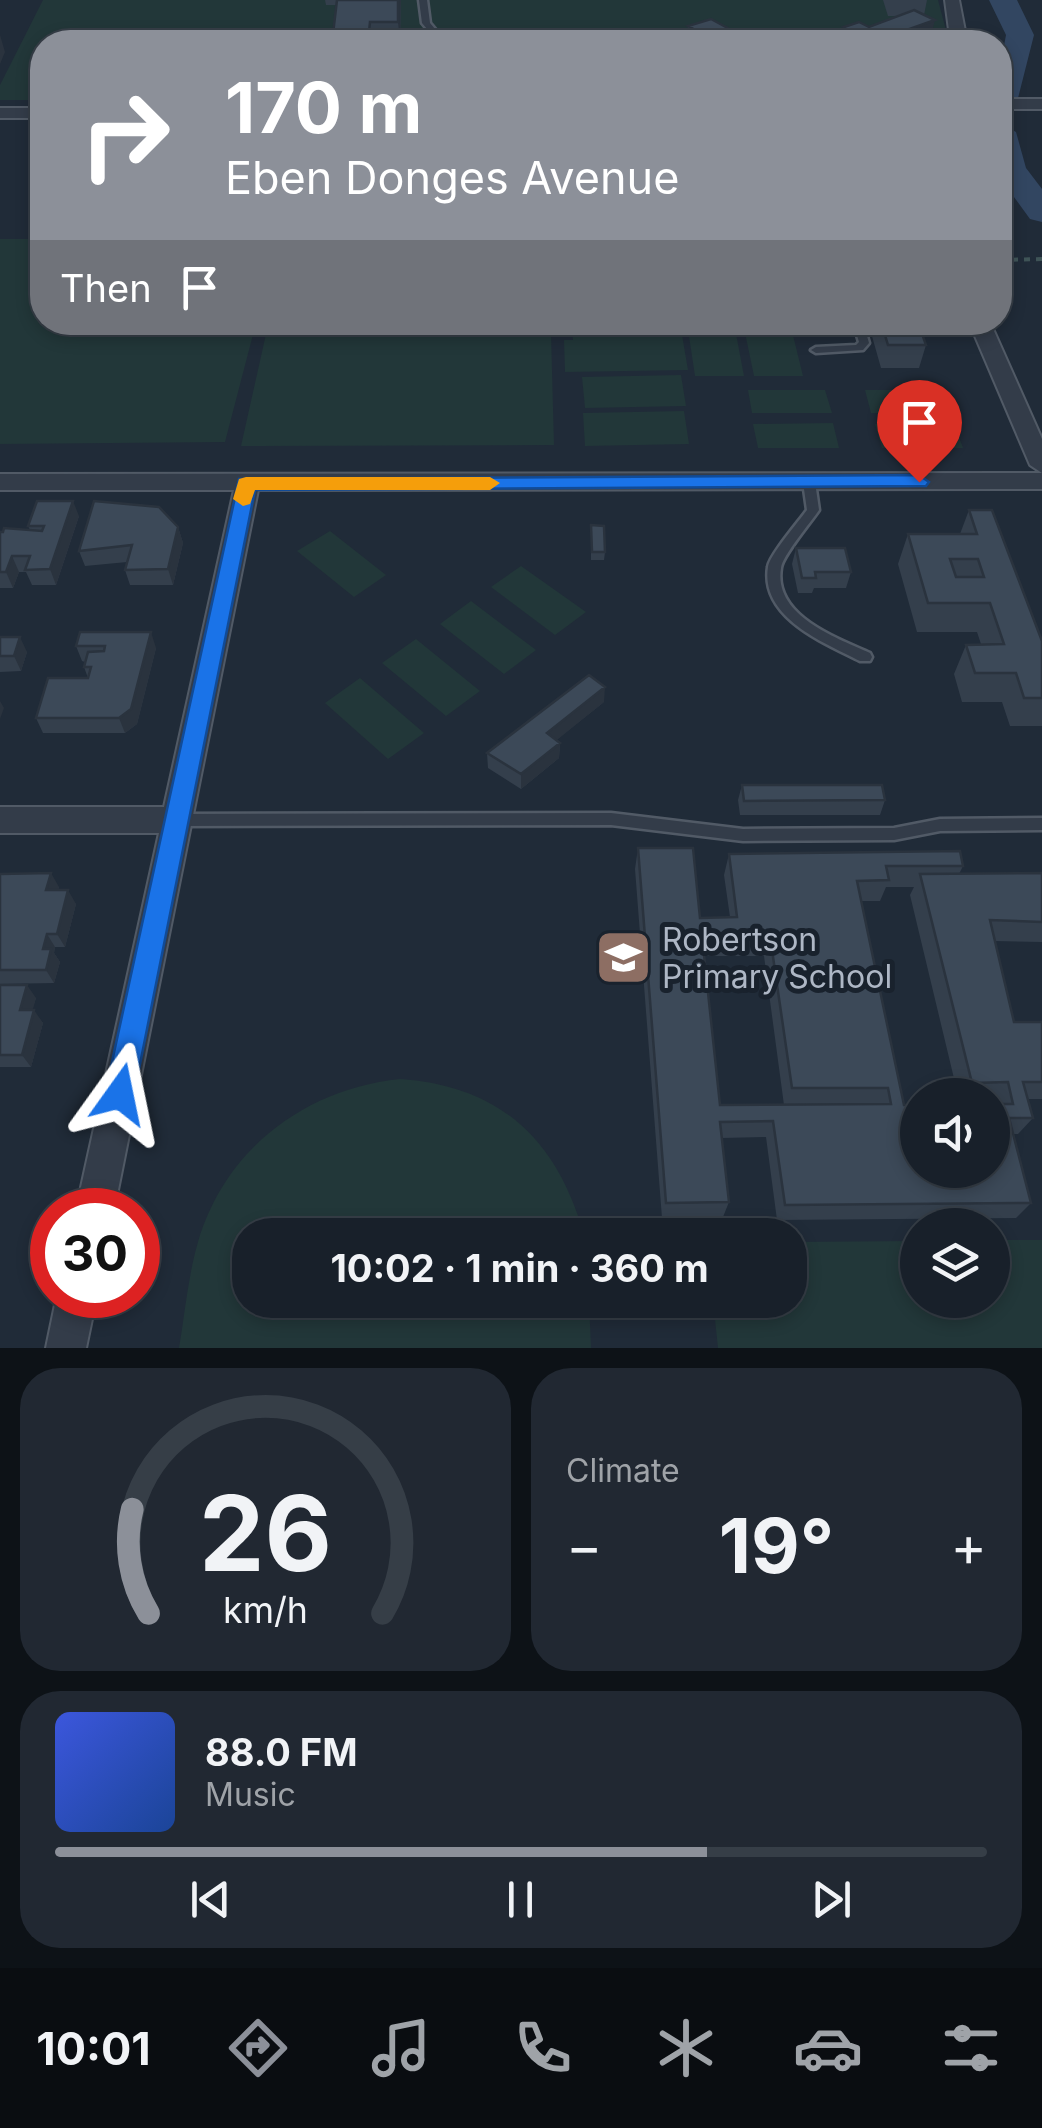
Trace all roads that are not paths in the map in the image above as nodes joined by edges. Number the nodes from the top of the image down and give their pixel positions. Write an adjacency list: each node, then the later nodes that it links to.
1 (423, 0): 3 (lane)
2 (952, 0): 4 (street)
3 (432, 30)
4 (957, 30)
5 (30, 112): 6 (street)
6 (0, 113)
7 (862, 335): 9 (lane)
8 (985, 335): 10 (street)
9 (816, 350)
10 (1042, 466)
11 (1042, 481): 13 (street)
12 (0, 482): 14 (street)
13 (809, 482): 14 (street); 15 (lane)
14 (246, 484): 17 (street)
15 (865, 657)
16 (0, 820): 17 (street)
17 (177, 820): 18 (lane); 19 (street)
18 (1042, 824)
19 (100, 1188)
20 (73, 1318): 21 (street)
21 (66, 1348)

